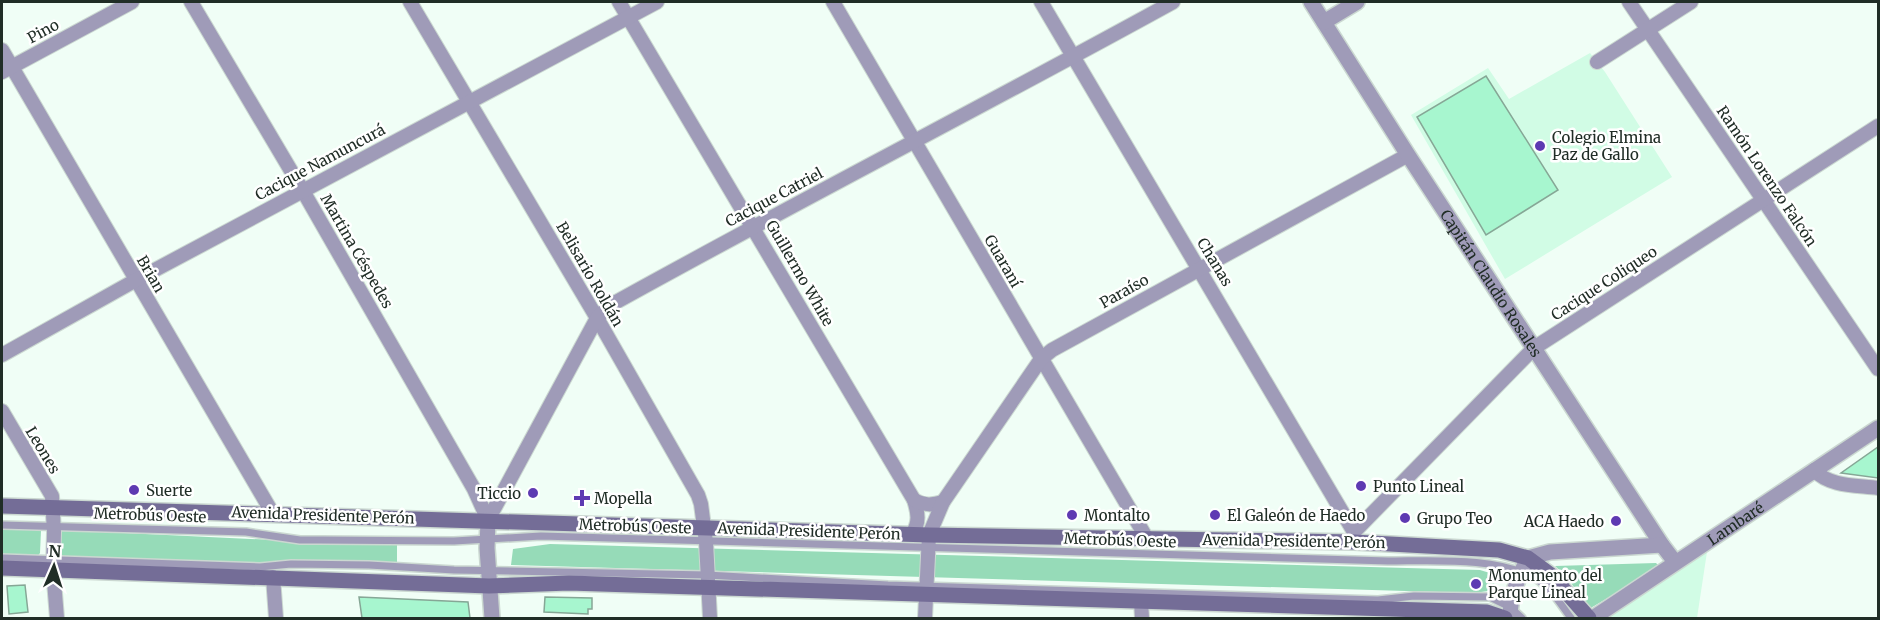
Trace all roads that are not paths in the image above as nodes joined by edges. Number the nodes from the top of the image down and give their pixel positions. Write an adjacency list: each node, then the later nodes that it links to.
1 (132, 2): 19 (street, Pino)
2 (191, 2): 24 (street, Martina Céspedes)
3 (410, 2): 20 (street, Belisario Roldán)
4 (619, 2): 13 (street, Guillermo White)
5 (657, 2): 13 (street, Cacique Namuncurá)
6 (833, 2): 22 (street, Guaraní)
7 (1041, 2): 17 (street, Chanas)
8 (1173, 2): 17 (street, Cacique Catriel)
9 (1311, 2): 14 (street, Capitán Claudio Rosales)
10 (1357, 2): 14 (street)
11 (1629, 2): 15 (street, Ramón Lorenzo Falcón)
12 (1691, 2): 15 (street)
13 (628, 17): 20 (street, Cacique Namuncurá); 26 (street, Guillermo White)
14 (1324, 22): 23 (street, Capitán Claudio Rosales)
15 (1647, 29): 18 (street); 25 (street, Ramón Lorenzo Falcón)
16 (2, 50): 19 (street, Brian)
17 (1074, 57): 22 (street, Cacique Catriel); 27 (street, Chanas)
18 (1597, 62)
19 (7, 69): 28 (street, Brian)
20 (469, 101): 24 (street, Cacique Namuncurá); 29 (street, Belisario Roldán)
21 (1878, 126): 25 (street, Cacique Coliqueo)
22 (914, 143): 26 (street, Cacique Catriel); 32 (street, Guaraní)
23 (1407, 155): 27 (street, Paraíso); 30 (street, Capitán Claudio Rosales)
24 (303, 191): 28 (street, Cacique Namuncurá); 43 (street, Martina Céspedes)
25 (1763, 200): 30 (street, Cacique Coliqueo); 33 (street, Ramón Lorenzo Falcón)
26 (753, 226): 29 (street, Cacique Catriel); 38 (street, Guillermo White)
27 (1199, 268): 32 (street, Paraíso); 49 (street, Chanas)
28 (136, 280): 31 (street, Cacique Namuncurá); 42 (street, Brian)
29 (597, 318): 43 (street, Cacique Catriel); 46 (street, Belisario Roldán)
30 (1534, 348): 49 (street, Cacique Coliqueo); 52 (street, Capitán Claudio Rosales)
31 (2, 356)
32 (1041, 359): 39 (street, Paraíso); 48 (street, Guaraní)
33 (1878, 369)
34 (2, 411): 41 (street, Leones)
35 (1878, 428): 36 (street, Lambaré)
36 (1814, 470): 37 (street); 54 (street, Lambaré)
37 (1878, 488)
38 (914, 500): 39 (street); 47 (street, Guillermo White)
39 (943, 502): 51 (street, Paraíso)
40 (2, 506): 41 (main road, Avenida Presidente Perón)
41 (53, 507): 42 (main road, Avenida Presidente Perón); 45 (street)
42 (273, 514): 43 (main road, Avenida Presidente Perón)
43 (488, 520): 46 (main road, Avenida Presidente Perón); 50 (street)
44 (2, 525): 45 (lane, Metrobús Oeste)
45 (53, 526): 50 (lane, Metrobús Oeste); 55 (street)
46 (704, 534): 47 (main road, Avenida Presidente Perón); 50 (lane, Metrobús Oeste); 51 (lane, Metrobús Oeste); 60 (street, Belisario Roldán)
47 (912, 534): 51 (main road, Avenida Presidente Perón)
48 (1146, 537): 49 (main road, Avenida Presidente Perón); 51 (main road, Avenida Presidente Perón)
49 (1354, 537): 56 (main road, Avenida Presidente Perón)
50 (487, 540): 58 (street)
51 (928, 542): 56 (lane, Metrobús Oeste); 62 (street)
52 (1662, 545): 54 (street, Capitán Claudio Rosales); 56 (street)
53 (2, 558): 55 (lane)
54 (1675, 562): 74 (street, Lambaré)
55 (52, 564): 57 (main road); 58 (lane); 59 (main road); 66 (street)
56 (1525, 565): 65 (street); 73 (lane, Metrobús Oeste); 74 (main road, Avenida Presidente Perón)
57 (2, 568)
58 (488, 570): 60 (lane); 61 (street)
59 (273, 578): 61 (main road); 67 (street)
60 (707, 582): 61 (main road); 62 (main road); 69 (street, Belisario Roldán)
61 (489, 586): 68 (street)
62 (926, 590): 63 (main road); 65 (lane); 70 (street)
63 (1141, 602): 64 (main road); 71 (street)
64 (1358, 613): 65 (main road)
65 (1508, 615): 72 (lane)
66 (57, 618)
67 (276, 618)
68 (492, 618)
69 (710, 618)
70 (925, 618)
71 (1142, 618)
72 (1522, 618)
73 (1571, 618)
74 (1591, 618)

